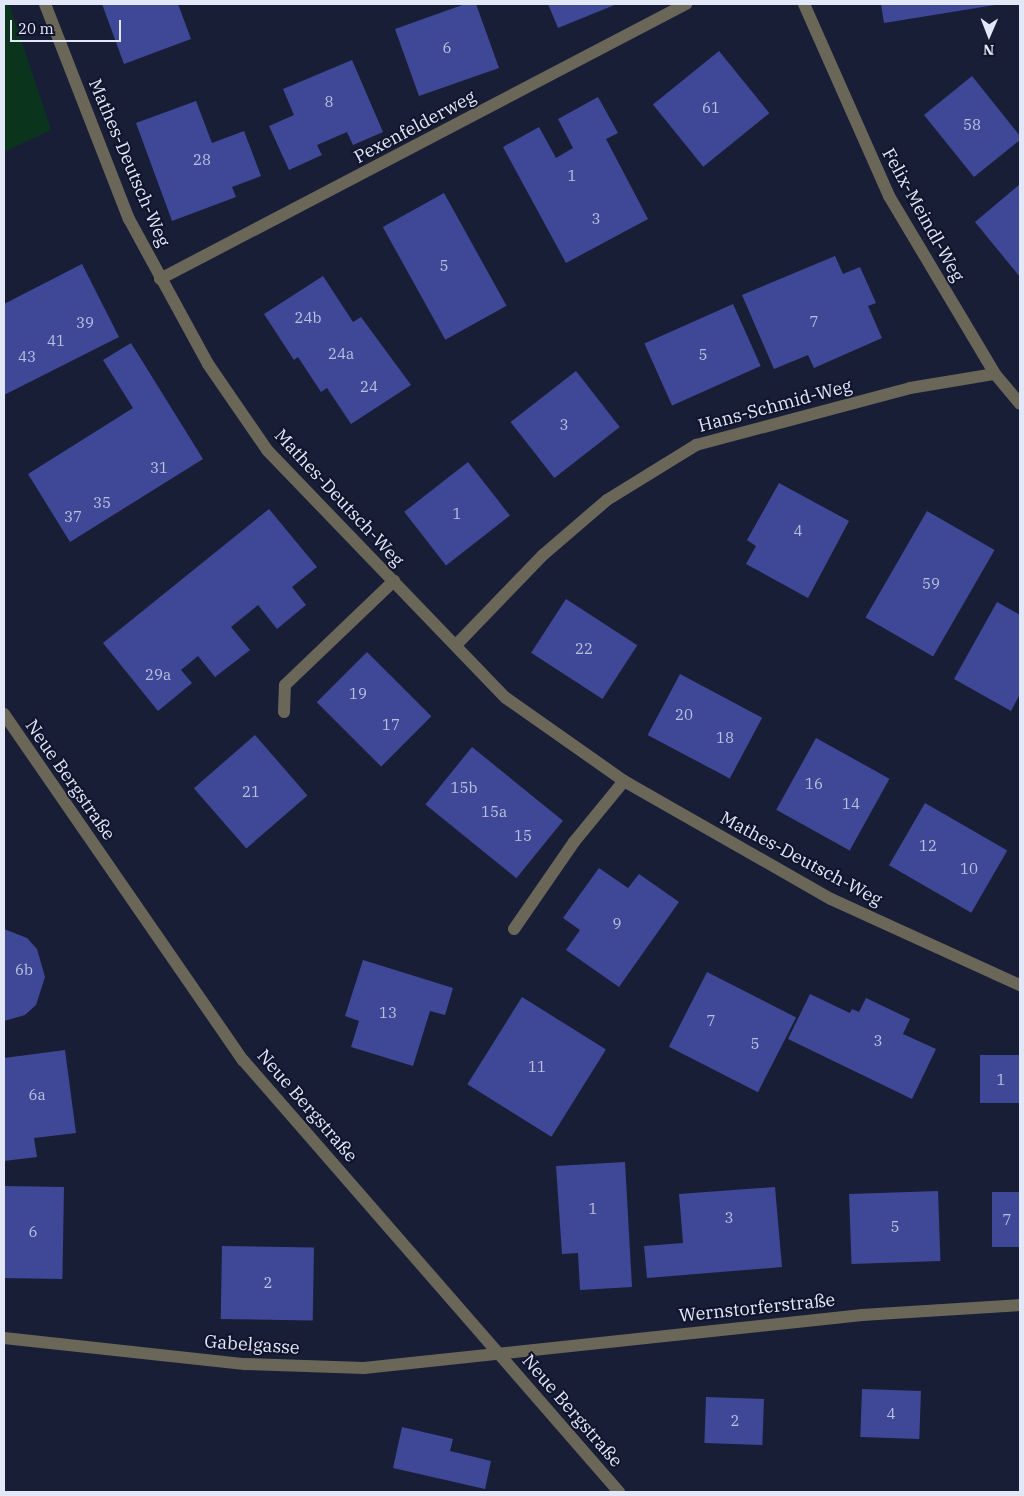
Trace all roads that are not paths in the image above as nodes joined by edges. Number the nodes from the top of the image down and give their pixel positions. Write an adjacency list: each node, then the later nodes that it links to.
1 (45, 4): 4 (street, Mathes-Deutsch-Weg)
2 (686, 4): 4 (street, Pexenfelderweg)
3 (804, 4): 5 (street, Felix-Meindl-Weg)
4 (160, 279): 7 (street, Mathes-Deutsch-Weg)
5 (995, 374): 6 (street, Felix-Meindl-Weg); 8 (street, Hans-Schmid-Weg)
6 (1020, 404)
7 (394, 581): 8 (street, Mathes-Deutsch-Weg); 9 (street)
8 (456, 644): 11 (street, Mathes-Deutsch-Weg)
9 (284, 712)
10 (4, 714): 16 (street, Neue Bergstraße)
11 (624, 781): 12 (street); 13 (street, Mathes-Deutsch-Weg)
12 (514, 929)
13 (1020, 985)
14 (1020, 1306): 16 (street, Wernstorferstraße)
15 (4, 1338): 16 (street, Gabelgasse)
16 (498, 1352): 17 (street, Neue Bergstraße)
17 (619, 1492)

